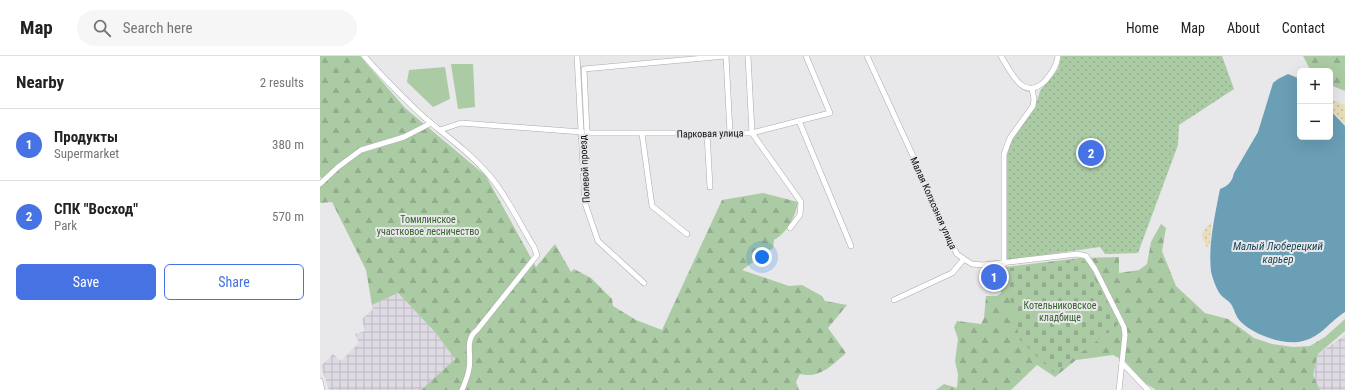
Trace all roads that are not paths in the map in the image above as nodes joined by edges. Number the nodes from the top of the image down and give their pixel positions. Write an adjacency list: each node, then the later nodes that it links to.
1 (364, 56): 11 (street)
2 (577, 56): 13 (street, Полевой проезд)
3 (726, 56): 13 (street); 15 (street)
4 (748, 56): 16 (street)
5 (806, 56): 10 (street, Парковая улица)
6 (867, 56): 23 (street, Малая Колхозная улица)
7 (1001, 56): 9 (street)
8 (1058, 56): 9 (street)
9 (1032, 89): 24 (street)
10 (799, 121): 16 (street, Парковая улица); 22 (street)
11 (431, 123): 12 (street); 18 (street)
12 (440, 130): 13 (street, Парковая улица); 30 (street)
13 (584, 133): 17 (street, Парковая улица); 25 (street, Полевой проезд)
14 (707, 133): 15 (street, Парковая улица); 17 (street, Парковая улица); 19 (street)
15 (730, 133): 16 (street, Парковая улица)
16 (752, 133): 20 (street)
17 (642, 134): 21 (street)
18 (320, 184)
19 (710, 187)
20 (790, 228)
21 (687, 234)
22 (851, 246)
23 (964, 260): 24 (street, Малая Колхозная улица); 26 (street)
24 (1004, 264): 27 (street, Малая Колхозная улица)
25 (644, 283)
26 (894, 300)
27 (1122, 363): 31 (street); 32 (street)
28 (320, 381): 29 (street)
29 (322, 390)
30 (462, 390)
31 (1119, 390)
32 (1148, 390)

